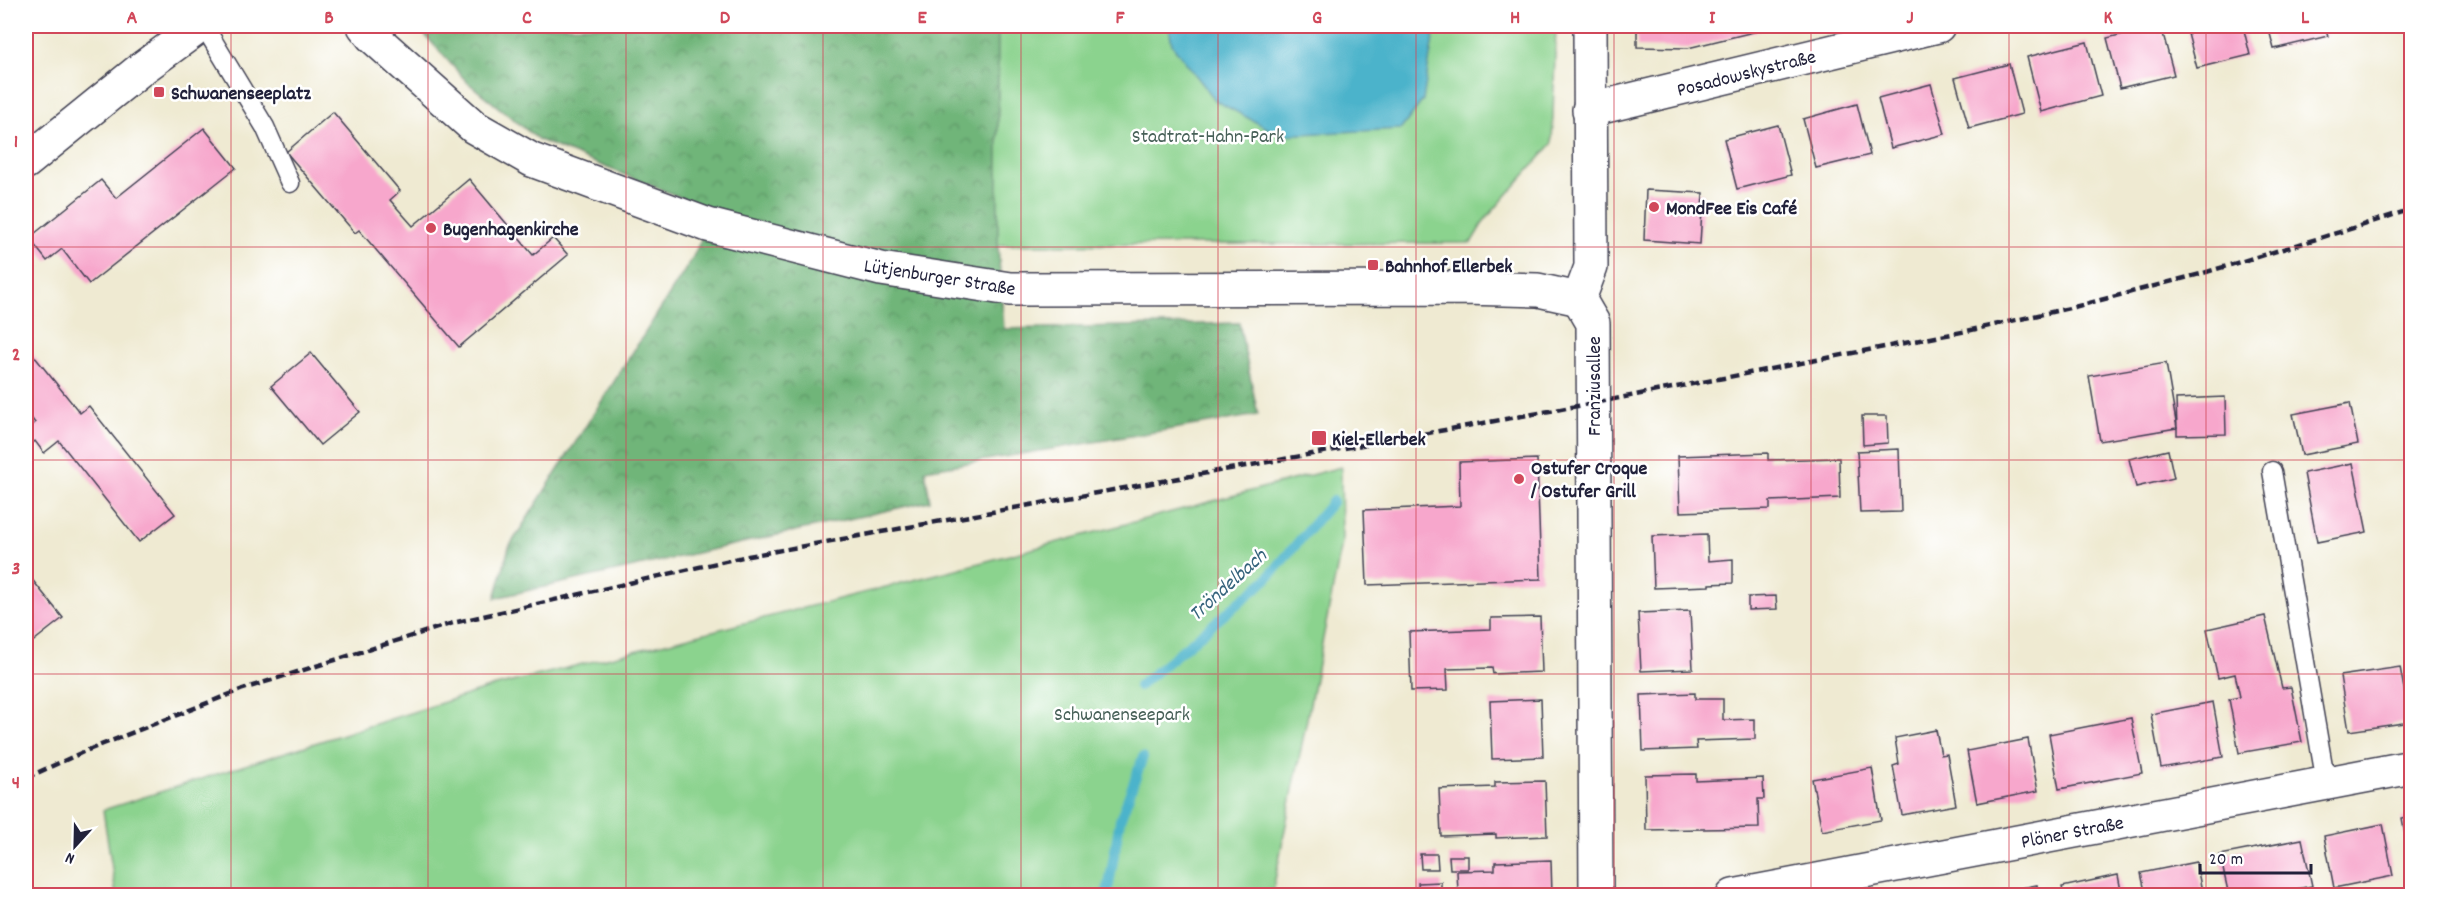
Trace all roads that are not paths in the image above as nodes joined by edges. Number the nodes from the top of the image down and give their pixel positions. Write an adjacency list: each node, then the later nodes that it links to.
1 (202, 26): 6 (street); 7 (lane)
2 (364, 26): 8 (street, Lütjenburger Straße)
3 (1590, 26): 5 (street)
4 (1938, 26): 5 (street, Posadowskystraße)
5 (1589, 110): 8 (street)
6 (26, 162)
7 (290, 183)
8 (1579, 299): 12 (street, Franziusallee)
9 (2272, 471): 11 (lane)
10 (2412, 767): 11 (street, Plöner Straße)
11 (2326, 783): 13 (street, Plöner Straße)
12 (1596, 896)
13 (1732, 896)

